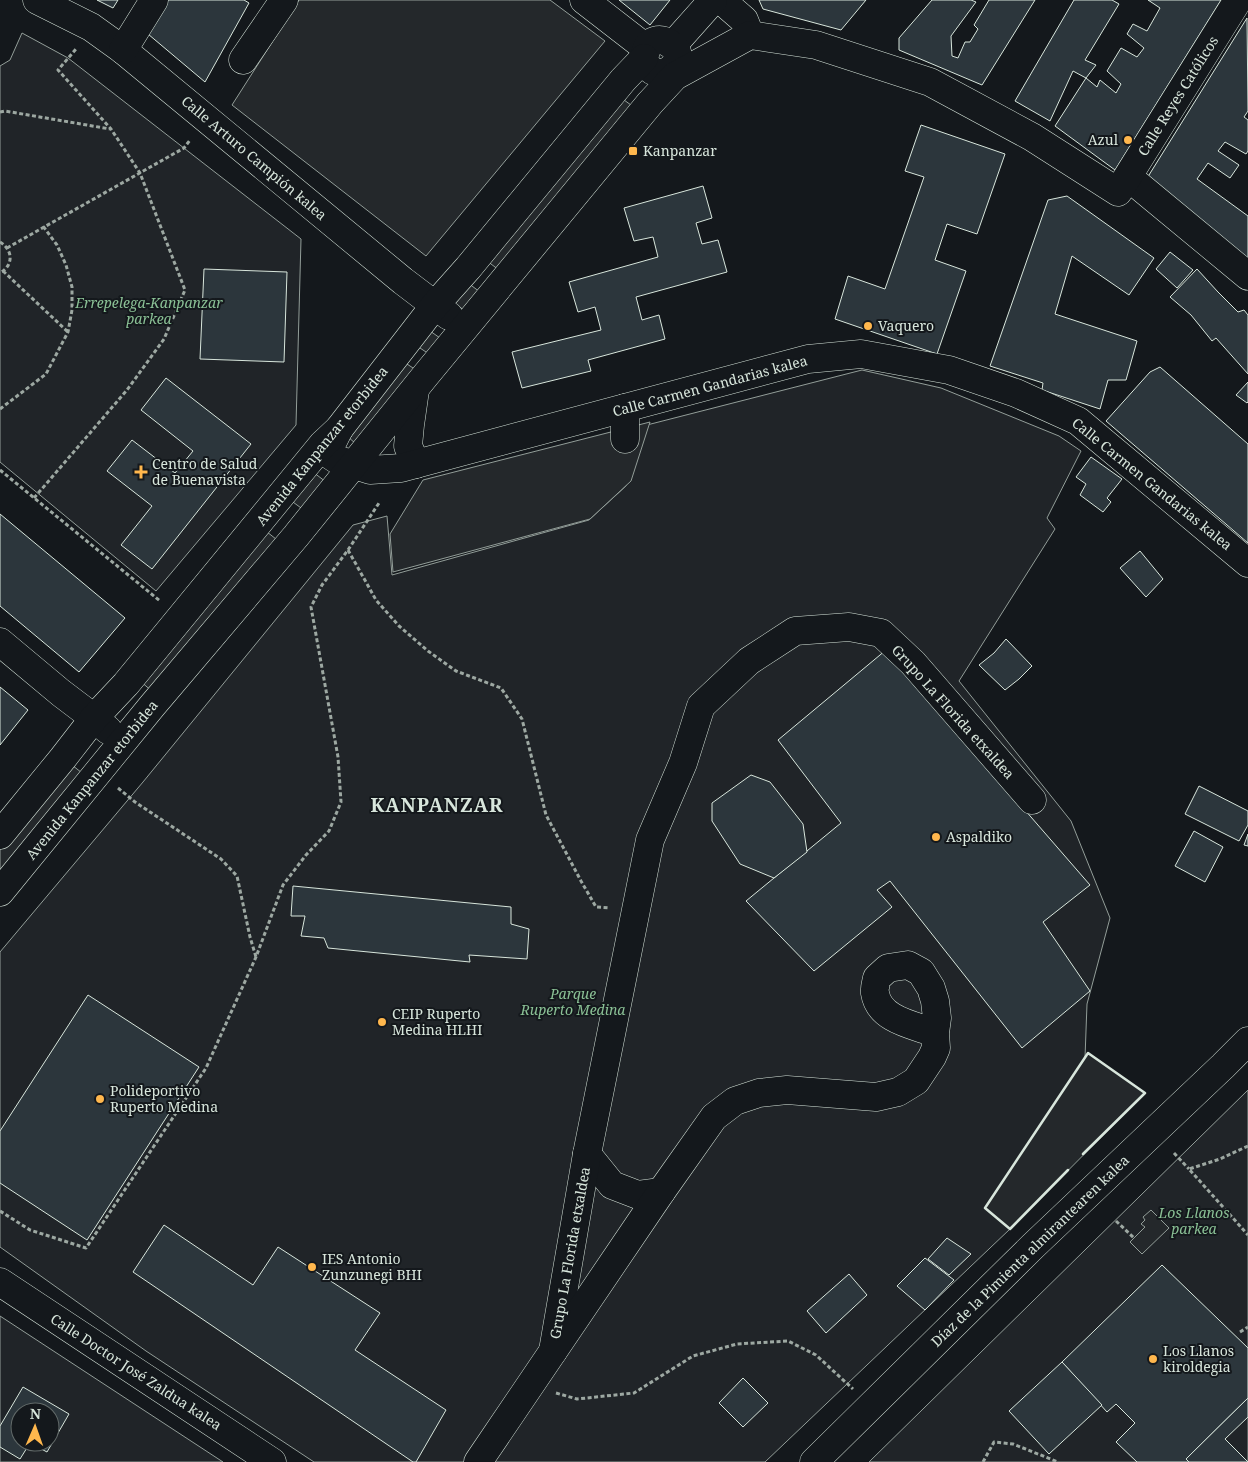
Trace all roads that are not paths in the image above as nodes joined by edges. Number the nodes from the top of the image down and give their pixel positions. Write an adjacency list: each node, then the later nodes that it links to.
1 (37, 0): 9 (street, Calle Arturo Campión kalea)
2 (154, 0): 9 (street)
3 (284, 0): 10 (street)
4 (584, 0): 11 (street)
5 (713, 0): 11 (street)
6 (721, 0): 8 (street)
7 (1238, 0): 12 (street, Calle Reyes Católicos)
8 (750, 35): 11 (street); 12 (street)
9 (123, 50): 14 (street, Calle Arturo Campión kalea)
10 (243, 60)
11 (663, 61): 14 (street, Avenida Kanpanzar etorbidea); 15 (street, Avenida Kanpanzar etorbidea)
12 (1128, 189): 13 (street)
13 (1248, 276)
14 (435, 305): 15 (street, Calle Arturo Campión kalea); 18 (street, Avenida Kanpanzar etorbidea)
15 (464, 328): 16 (street, Avenida Kanpanzar etorbidea)
16 (424, 377): 20 (street, Avenida Kanpanzar etorbidea); 21 (street)
17 (625, 408): 19 (street); 21 (street, Calle Carmen Gandarias kalea); 22 (street, Calle Carmen Gandarias kalea)
18 (339, 429): 20 (street, Calle Carmen Gandarias kalea); 24 (street, Avenida Kanpanzar etorbidea)
19 (625, 439)
20 (354, 464): 21 (street, Calle Carmen Gandarias kalea); 25 (street, Avenida Kanpanzar etorbidea)
21 (416, 464)
22 (1248, 563)
23 (0, 642): 24 (street)
24 (94, 718): 25 (street); 27 (street, Avenida Kanpanzar etorbidea)
25 (109, 775): 28 (street, Avenida Kanpanzar etorbidea)
26 (1032, 800): 31 (street, Grupo La Florida etxaldea)
27 (0, 835)
28 (0, 892)
29 (934, 1033): 32 (street, Grupo La Florida etxaldea)
30 (1248, 1041): 37 (street, Díaz de la Pimienta almirantearen kalea)
31 (588, 1154): 32 (street, Grupo La Florida etxaldea); 34 (street, Grupo La Florida etxaldea)
32 (661, 1192): 34 (street, Grupo La Florida etxaldea)
33 (0, 1282): 35 (street, Calle Doctor José Zaldua kalea)
34 (553, 1351): 36 (street, Grupo La Florida etxaldea)
35 (272, 1462)
36 (478, 1462)
37 (814, 1462)

